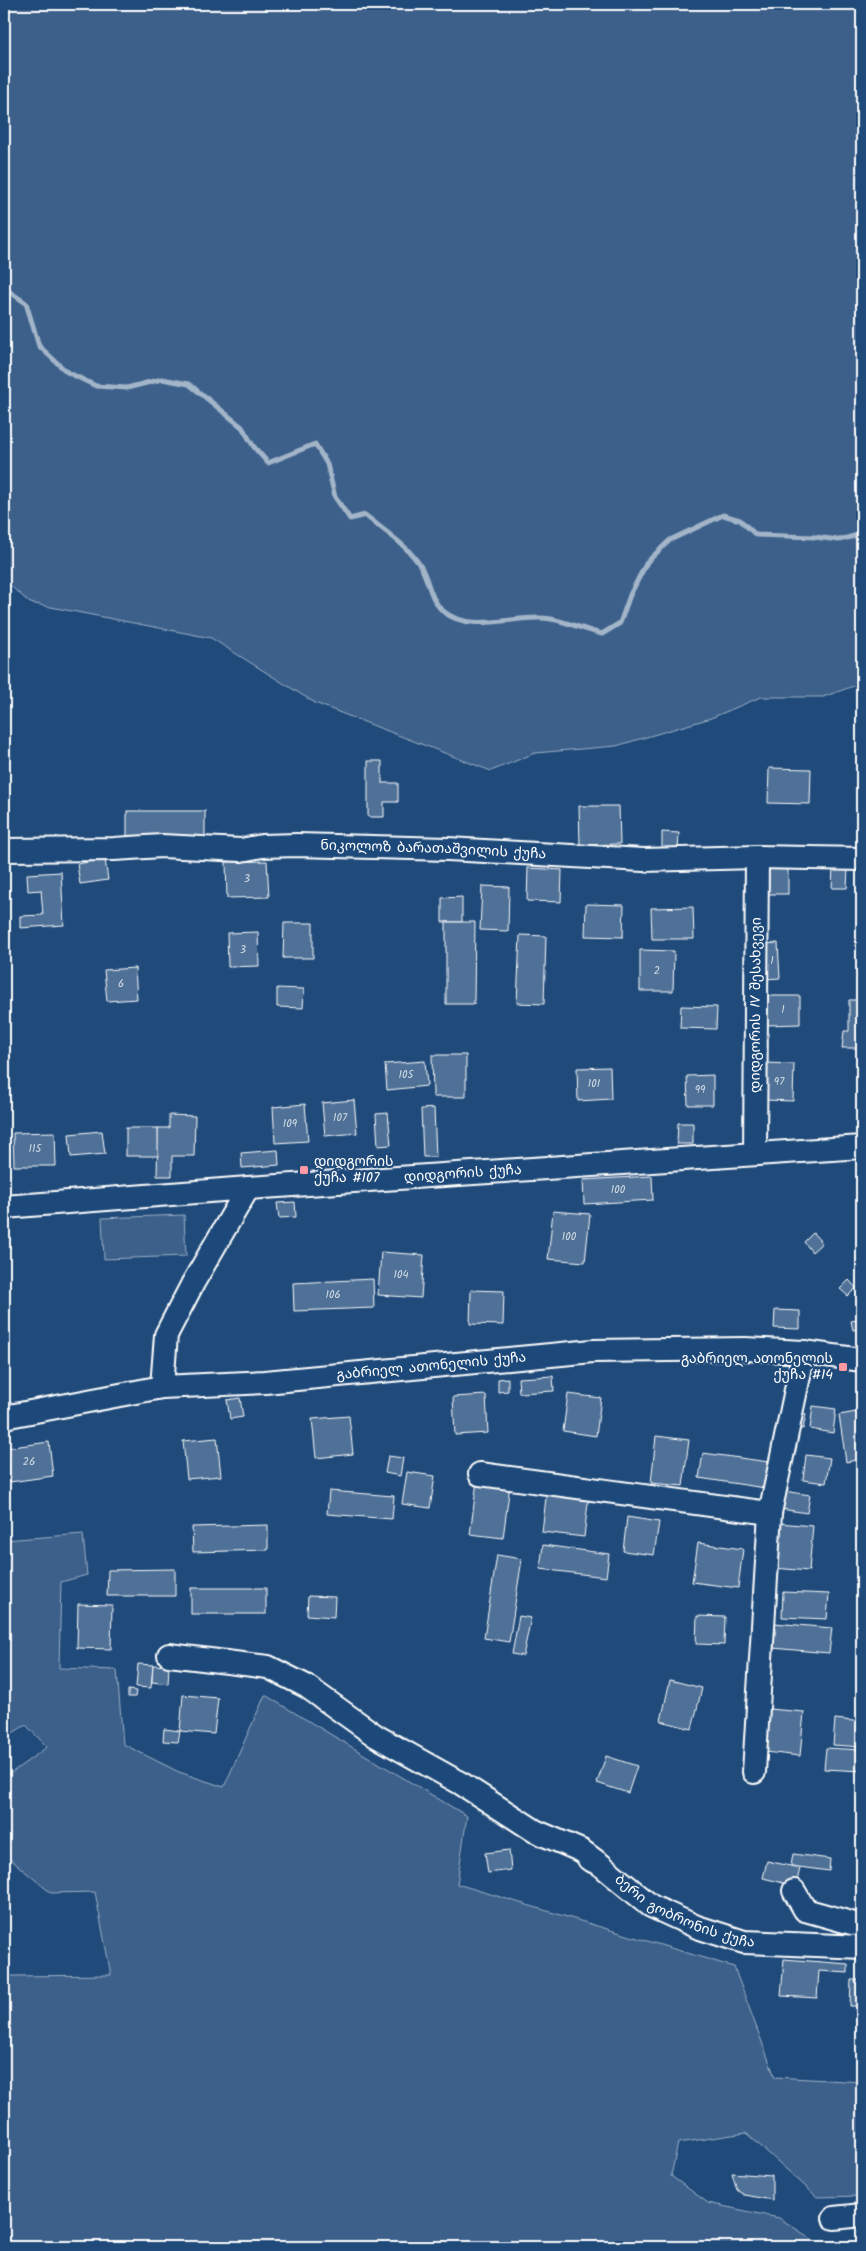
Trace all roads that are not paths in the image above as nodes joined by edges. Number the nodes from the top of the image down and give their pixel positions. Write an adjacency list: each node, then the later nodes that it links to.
1 (4, 850): 2 (street, ნიკოლოზ ბარათაშვილის ქუჩა)
2 (757, 857): 3 (street, ნიკოლოზ ბარათაშვილის ქუჩა); 5 (street, დიდგორის IV შესახვევი)
3 (862, 859)
4 (862, 1147): 5 (street, დიდგორის ქუჩა)
5 (755, 1154): 6 (street, დიდგორის ქუჩა)
6 (248, 1188): 7 (street, დიდგორის ქუჩა); 10 (street)
7 (4, 1207)
8 (804, 1352): 9 (street, გაბრიელ ათონელის ქუჩა); 10 (street, გაბრიელ ათონელის ქუჩა); 13 (street)
9 (862, 1360)
10 (162, 1386): 11 (street, გაბრიელ ათონელის ქუჩა)
11 (4, 1417)
12 (480, 1474): 13 (street)
13 (770, 1513): 15 (street)
14 (169, 1655): 17 (street)
15 (754, 1772)
16 (519, 1839): 17 (street, ბერი გობრონის ქუჩა)
17 (602, 1865): 20 (street, ბერი გობრონის ქუჩა)
18 (794, 1892): 19 (street)
19 (862, 1926)
20 (862, 1947)
21 (862, 2215): 22 (street)
22 (834, 2218)

